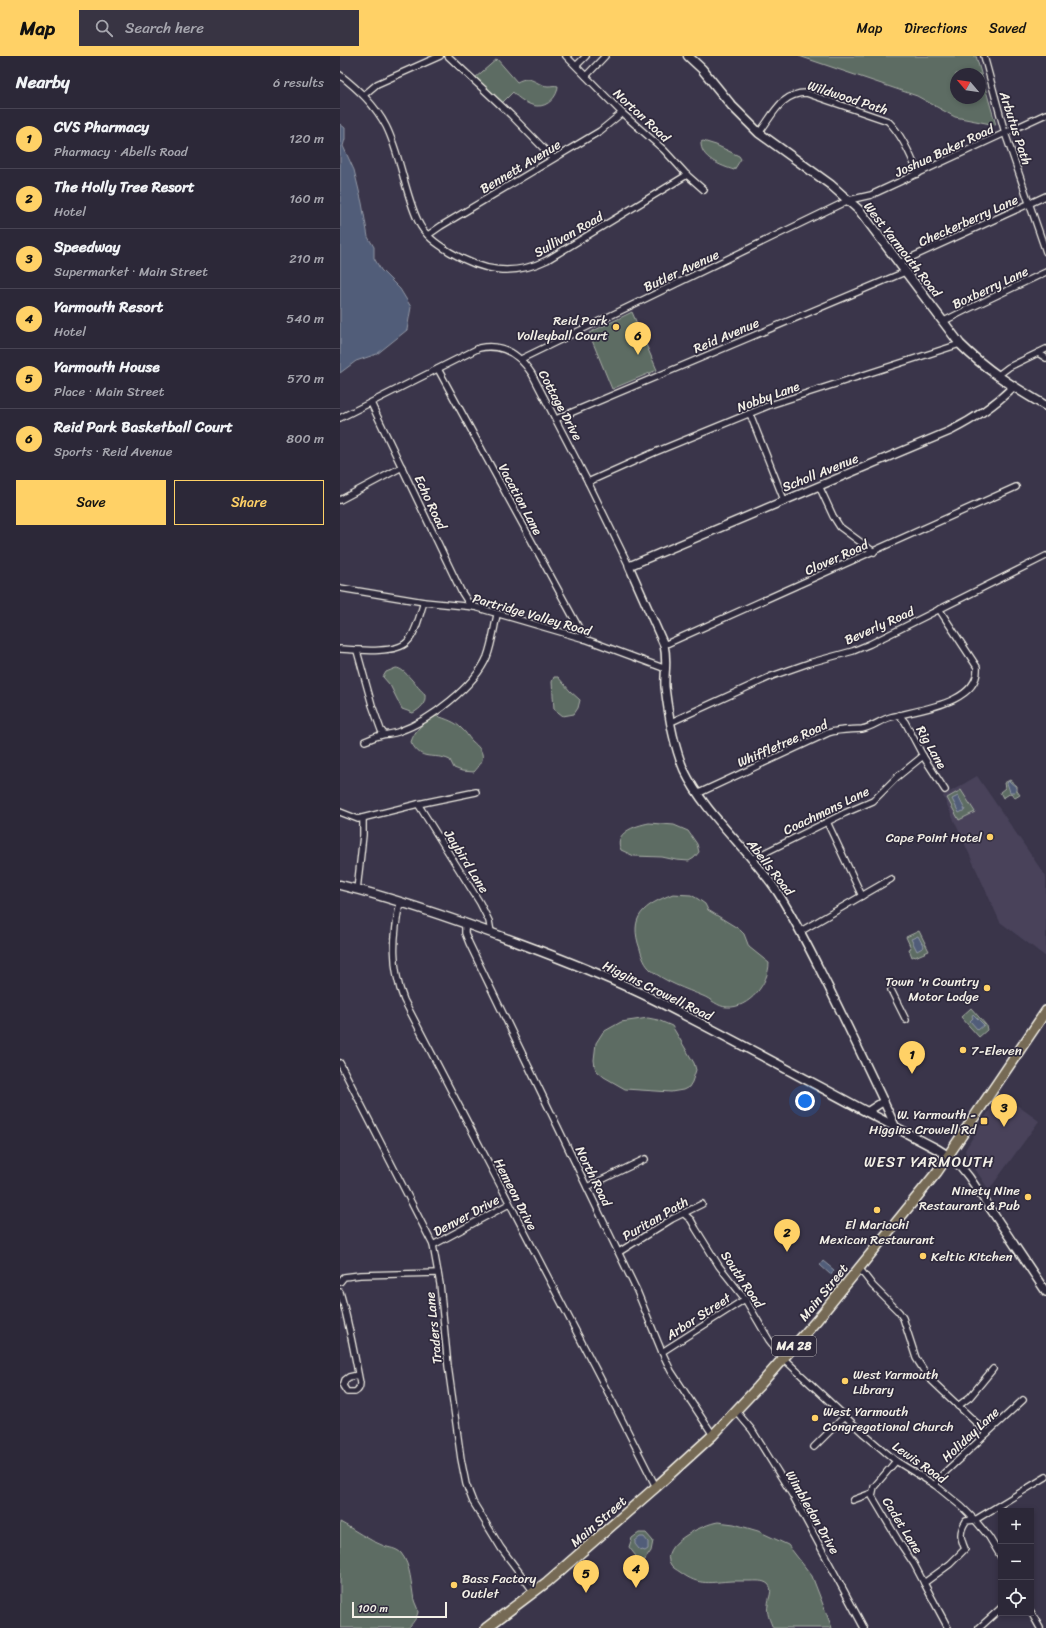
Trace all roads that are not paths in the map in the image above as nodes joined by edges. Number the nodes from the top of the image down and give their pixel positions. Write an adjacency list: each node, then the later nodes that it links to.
1 (440, 56): 11 (street)
2 (448, 56): 16 (street)
3 (566, 56): 8 (street, Norton Road)
4 (586, 56): 8 (street)
5 (605, 56): 10 (street)
6 (688, 56): 14 (main road, West Yarmouth Road)
7 (984, 56): 15 (street, Arbutus Path)
8 (577, 65): 10 (street, Norton Road)
9 (340, 75): 11 (street, Sullivan Road)
10 (586, 76): 12 (street, Norton Road)
11 (364, 95): 23 (street, Sullivan Road)
12 (622, 113): 16 (street, Bennett Avenue); 18 (street, Norton Road)
13 (1046, 114): 15 (street, Joshua Baker Road)
14 (759, 133): 17 (street, Wildwood Path); 21 (main road, West Yarmouth Road)
15 (1005, 133): 17 (street, Joshua Baker Road); 22 (street, Arbutus Path)
16 (553, 158): 23 (street, Bennett Avenue)
17 (918, 174): 21 (street, Joshua Baker Road)
18 (687, 176): 19 (street, Norton Road); 23 (street, Sullivan Road)
19 (704, 190)
20 (1046, 196): 22 (street, Checkerberry Lane)
21 (849, 200): 25 (main road, West Yarmouth Road); 33 (street, Butler Avenue)
22 (1029, 204): 24 (street, Arbutus Path); 25 (street, Checkerberry Lane)
23 (428, 235)
24 (1046, 252)
25 (899, 263): 26 (main road, West Yarmouth Road)
26 (905, 272): 28 (main road, West Yarmouth Road); 41 (street, Reid Avenue)
27 (1046, 272): 28 (street, Boxberry Lane)
28 (944, 321): 29 (main road, West Yarmouth Road)
29 (960, 344): 35 (main road, West Yarmouth Road); 39 (street, Nobby Lane)
30 (1046, 349): 31 (street)
31 (1038, 353): 32 (street); 35 (street)
32 (1046, 358)
33 (521, 359): 34 (street, Cottage Drive); 41 (street, Cottage Drive)
34 (438, 369): 37 (street, Cottage Drive); 56 (street, Vacation Lane)
35 (997, 376): 36 (main road, West Yarmouth Road)
36 (1013, 387): 38 (main road, West Yarmouth Road); 44 (street, Scholl Avenue)
37 (371, 403): 40 (street, Cottage Drive); 42 (street, Echo Road)
38 (1046, 406)
39 (750, 414): 43 (street, Nobby Lane); 47 (street)
40 (340, 418)
41 (556, 419): 43 (street, Cottage Drive)
42 (402, 466): 46 (street); 53 (street, Echo Road)
43 (588, 482): 50 (street, Cottage Drive)
44 (819, 486): 47 (street, Scholl Avenue); 48 (street)
45 (1016, 487): 48 (street, Clover Road)
46 (340, 500)
47 (784, 500): 50 (street, Scholl Avenue)
48 (874, 552): 57 (street, Clover Road)
49 (1046, 556): 54 (street, Beverly Road)
50 (629, 566): 57 (street, Cottage Drive)
51 (340, 588): 52 (street, Partridge Valley Road)
52 (424, 602): 53 (street, Partridge Valley Road); 59 (street)
53 (475, 607): 55 (street, Partridge Valley Road)
54 (939, 609): 61 (street, Whiffletree Road); 62 (street, Beverly Road)
55 (497, 615): 56 (street, Partridge Valley Road); 63 (street)
56 (585, 640): 60 (street, Partridge Valley Road)
57 (664, 645): 60 (street, Abells Road)
58 (340, 649): 59 (street)
59 (357, 650): 63 (street)
60 (666, 670): 62 (street, Abells Road)
61 (899, 715): 65 (street, Rig Lane); 68 (street, Whiffletree Road)
62 (671, 722): 68 (street, Abells Road)
63 (384, 734): 64 (street)
64 (365, 741)
65 (923, 756): 66 (street, Rig Lane); 72 (street, Coachmans Lane)
66 (945, 790)
67 (476, 792): 69 (street)
68 (699, 793): 73 (street, Abells Road)
69 (418, 804): 71 (street); 81 (street, Jaybird Lane)
70 (340, 812): 71 (street)
71 (363, 818): 76 (street)
72 (827, 822): 73 (street, Coachmans Lane); 77 (street)
73 (752, 859): 80 (street, Abells Road)
74 (891, 879): 77 (street)
75 (340, 885): 76 (main road, Higgins Crowell Road)
76 (357, 890): 78 (main road, Higgins Crowell Road)
77 (862, 896): 80 (street)
78 (400, 902): 79 (main road, Higgins Crowell Road); 92 (street, Hemeon Drive)
79 (465, 923): 81 (main road, Higgins Crowell Road); 91 (street, North Road)
80 (801, 931): 86 (street, Abells Road)
81 (491, 932): 87 (main road, Higgins Crowell Road)
82 (891, 990): 84 (street)
83 (1046, 1012): 89 (main road, Main Street / MA 28)
84 (906, 1020)
85 (340, 1063): 95 (street, Traders Lane)
86 (884, 1101): 87 (street); 88 (street, Abells Road)
87 (867, 1112): 88 (main road, Higgins Crowell Road)
88 (896, 1128): 89 (main road, Higgins Crowell Road)
89 (948, 1156): 97 (main road, Main Street / MA 28); 101 (street)
90 (645, 1159): 91 (street)
91 (587, 1187): 96 (street, North Road)
92 (509, 1204): 95 (street, Denver Drive); 117 (street, Hemeon Drive)
93 (702, 1204): 94 (street, Puritan Path)
94 (683, 1214): 96 (street, Puritan Path); 102 (street, South Road)
95 (433, 1245): 98 (street, Traders Lane)
96 (619, 1252): 103 (street, North Road)
97 (859, 1268): 104 (main road, Main Street / MA 28); 108 (street)
98 (438, 1273): 99 (street); 123 (street, Traders Lane)
99 (340, 1282)
100 (340, 1292): 106 (street)
101 (1046, 1292)
102 (745, 1299): 103 (street, Arbor Street); 104 (street, South Road)
103 (662, 1352): 112 (street, North Road)
104 (784, 1358): 109 (main road, Main Street / MA 28); 110 (street, Lewis Road)
105 (994, 1369): 108 (street)
106 (358, 1375)
107 (1023, 1400): 111 (street, Holiday Lane)
108 (958, 1406): 111 (street)
109 (736, 1411): 112 (main road, Main Street / MA 28); 127 (street, Wimbledon Drive)
110 (845, 1416): 113 (street); 114 (street, Lewis Road)
111 (987, 1433): 116 (street, Holiday Lane)
112 (713, 1435): 117 (main road, Main Street / MA 28)
113 (814, 1447)
114 (896, 1460): 116 (street, Lewis Road); 118 (street, Cadet Lane)
115 (1046, 1477): 120 (street)
116 (935, 1485): 120 (street, Lewis Road)
117 (656, 1487): 123 (main road, Main Street / MA 28)
118 (872, 1493): 119 (street); 122 (street, Cadet Lane)
119 (854, 1500)
120 (975, 1520): 121 (street, Lewis Road); 122 (street)
121 (998, 1553)
122 (924, 1584): 128 (street, Cadet Lane)
123 (534, 1592): 126 (main road, Main Street / MA 28)
124 (998, 1611): 129 (street)
125 (1033, 1616): 130 (street)
126 (486, 1628)
127 (864, 1628)
128 (948, 1628)
129 (979, 1628)
130 (1040, 1628)

